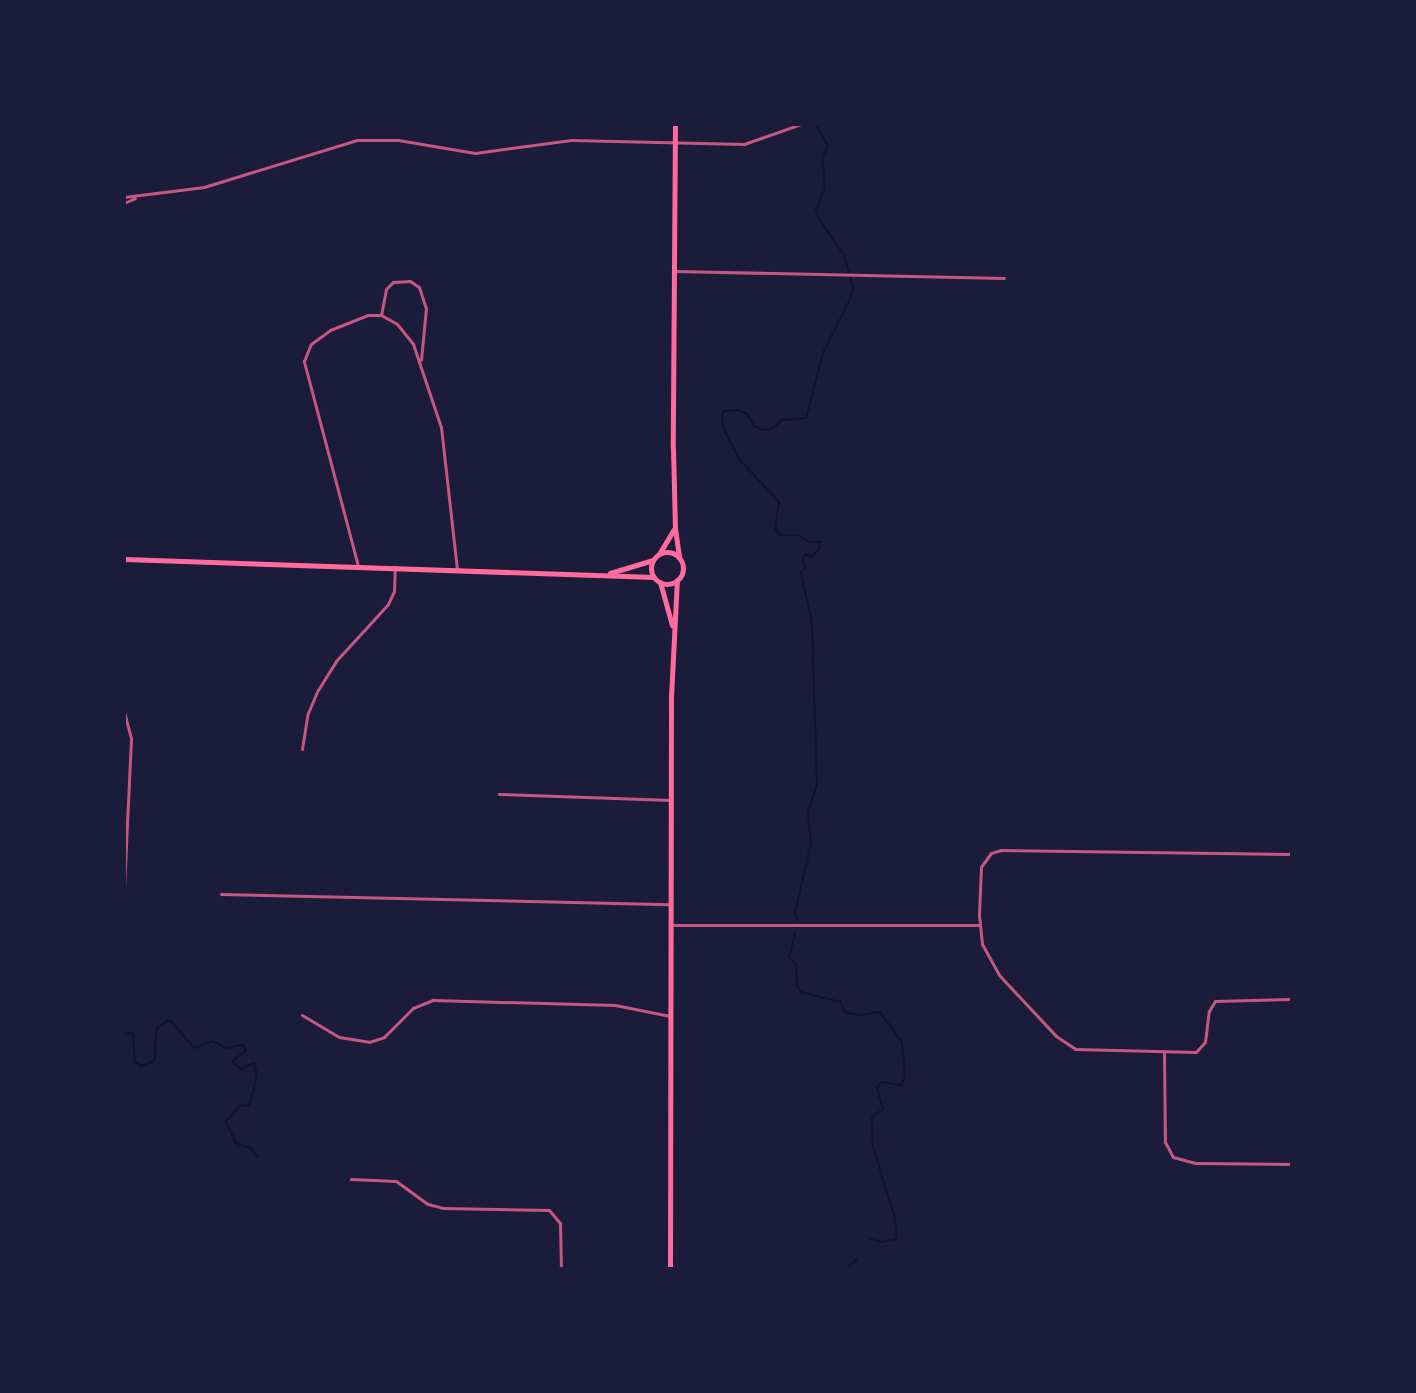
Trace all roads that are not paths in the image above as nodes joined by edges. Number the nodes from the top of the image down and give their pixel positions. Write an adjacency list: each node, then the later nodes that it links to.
1 (675, 124): 3 (main road)
2 (801, 124): 3 (street)
3 (675, 144): 4 (street); 5 (main road)
4 (124, 200)
5 (674, 271): 6 (street); 9 (main road)
6 (1004, 278)
7 (381, 315): 8 (street); 8 (street); 14 (street)
8 (421, 363): 16 (street)
9 (675, 528): 10 (main road); 11 (main road)
10 (659, 555): 11 (main road); 13 (main road)
11 (679, 558): 19 (main road)
12 (124, 559): 14 (main road)
13 (653, 560): 17 (main road); 18 (main road)
14 (358, 566): 15 (main road)
15 (395, 567): 16 (main road); 23 (street)
16 (457, 570): 17 (main road)
17 (609, 573): 18 (main road)
18 (654, 577): 20 (main road)
19 (677, 580): 20 (main road); 21 (main road)
20 (660, 582): 21 (main road)
21 (673, 626): 25 (main road)
22 (124, 712): 27 (street)
23 (302, 749)
24 (499, 794): 25 (street)
25 (671, 800): 29 (main road)
26 (1292, 854): 31 (street)
27 (124, 888)
28 (221, 894): 29 (street)
29 (670, 904): 30 (main road)
30 (670, 925): 31 (street); 34 (main road)
31 (979, 925): 35 (street)
32 (1292, 999): 35 (street)
33 (302, 1015): 34 (street)
34 (670, 1016): 39 (main road)
35 (1164, 1052): 36 (street)
36 (1292, 1164)
37 (351, 1179): 38 (street)
38 (561, 1269)
39 (670, 1269)

